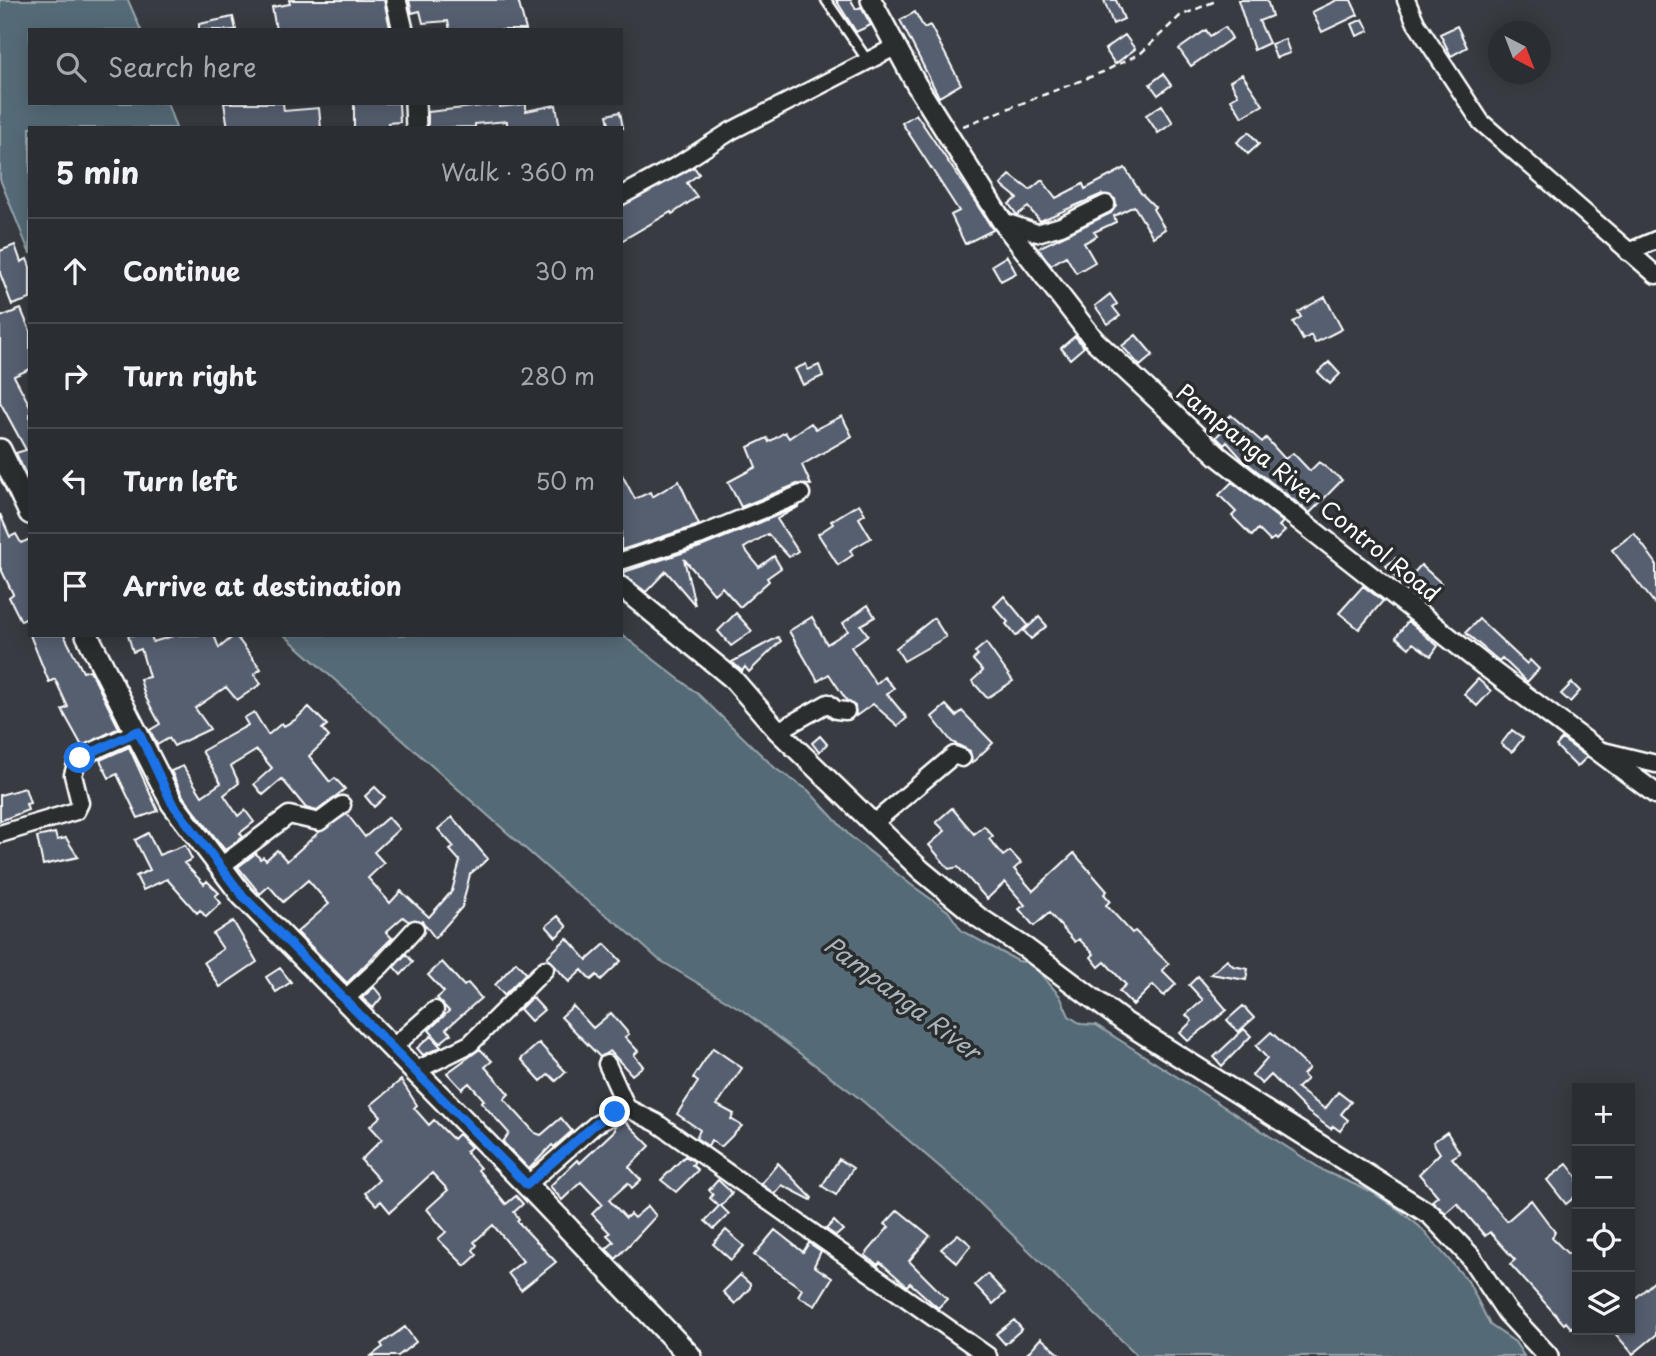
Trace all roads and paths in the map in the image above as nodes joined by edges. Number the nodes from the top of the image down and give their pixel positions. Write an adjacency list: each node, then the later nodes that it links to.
1 (396, 0): 6 (street)
2 (827, 0): 8 (lane)
3 (871, 0): 7 (street, Pampanga River Control Road)
4 (1217, 0): 11 (path)
5 (1406, 0): 16 (street)
6 (403, 28)
7 (895, 47): 8 (street); 11 (street, Pampanga River Control Road)
8 (868, 61): 12 (street)
9 (415, 105): 10 (street)
10 (416, 126)
11 (947, 132): 14 (street, Pampanga River Control Road)
12 (623, 195)
13 (1106, 204): 14 (street)
14 (1002, 221): 27 (street, Pampanga River Control Road)
15 (1656, 240): 16 (street)
16 (1629, 252): 17 (street)
17 (1656, 275)
18 (0, 450): 20 (main road)
19 (801, 494): 21 (street)
20 (28, 509)
21 (623, 560)
22 (623, 589): 26 (street)
23 (88, 637): 25 (main road)
24 (846, 712): 26 (street)
25 (138, 731): 33 (street); 34 (main road)
26 (778, 731): 32 (street)
27 (1597, 750): 29 (street); 30 (street, Pampanga River Control Road)
28 (962, 758): 32 (street)
29 (1656, 764)
30 (1656, 794)
31 (342, 806): 34 (street)
32 (875, 822): 46 (street)
33 (0, 834)
34 (220, 866): 37 (main road)
35 (415, 929): 37 (street)
36 (545, 969): 41 (street)
37 (344, 1000): 39 (main road)
38 (435, 1010): 39 (street)
39 (392, 1048): 41 (main road)
40 (607, 1065): 42 (street)
41 (415, 1071): 43 (main road)
42 (627, 1108): 43 (street); 45 (street)
43 (527, 1185): 44 (main road)
44 (690, 1356)
45 (988, 1356)
46 (1548, 1356)

